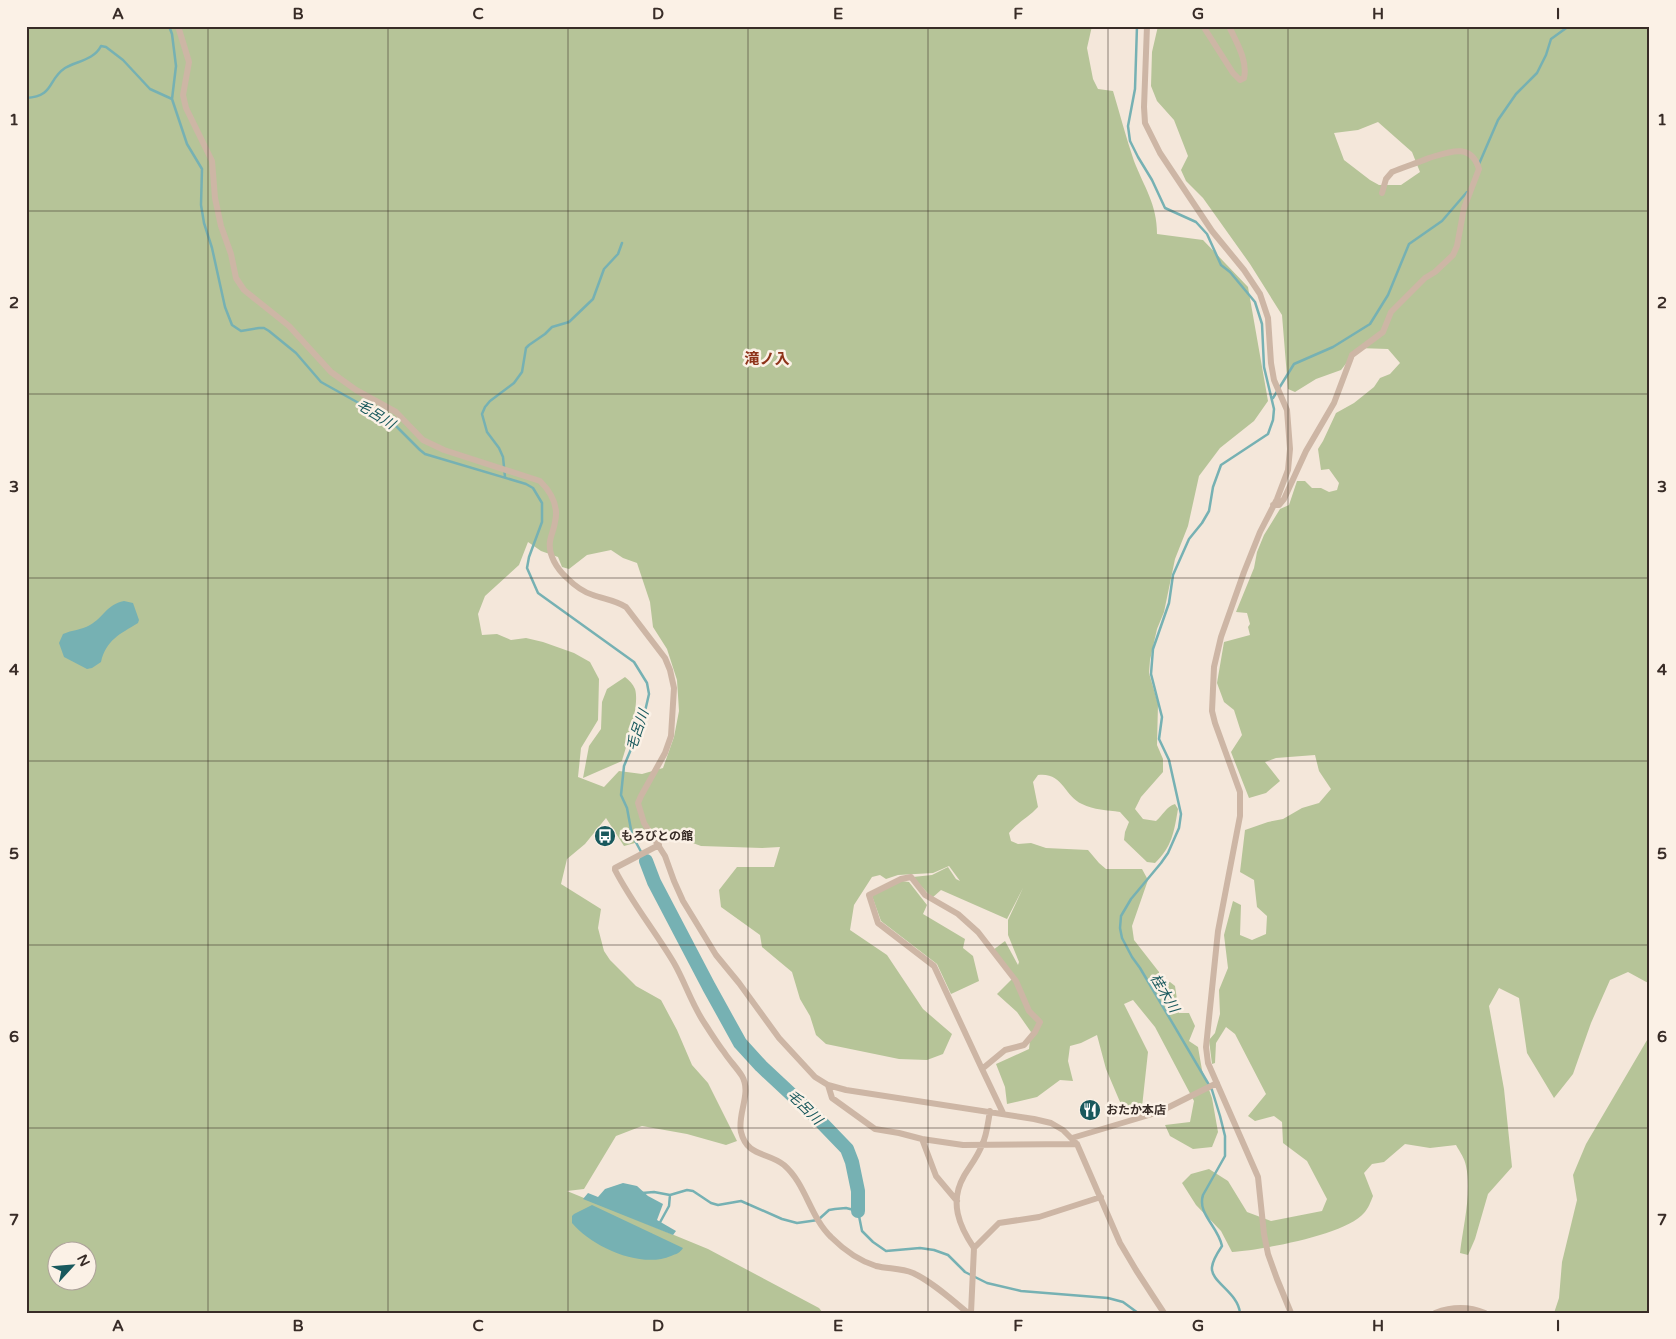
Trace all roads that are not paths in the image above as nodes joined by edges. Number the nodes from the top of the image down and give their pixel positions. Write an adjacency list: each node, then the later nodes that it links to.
1 (178, 26): 7 (street)
2 (1147, 26): 6 (street)
3 (1203, 26): 4 (street)
4 (1229, 26)
5 (1382, 193): 6 (street)
6 (1273, 505): 9 (street)
7 (657, 846): 10 (street); 19 (street)
8 (982, 1069): 8 (street); 12 (street)
9 (1216, 1084): 14 (street); 21 (street)
10 (828, 1085): 11 (street); 13 (street)
11 (990, 1111): 12 (street); 15 (street)
12 (1003, 1113): 14 (street)
13 (922, 1139): 15 (street); 17 (street)
14 (1075, 1141): 15 (street); 16 (street)
15 (982, 1146): 17 (street)
16 (1101, 1197): 18 (street); 20 (street)
17 (957, 1200): 18 (street)
18 (974, 1248): 19 (street)
19 (969, 1313)
20 (1164, 1313)
21 (1292, 1313)
22 (1435, 1313): 23 (street)
23 (1484, 1313)

